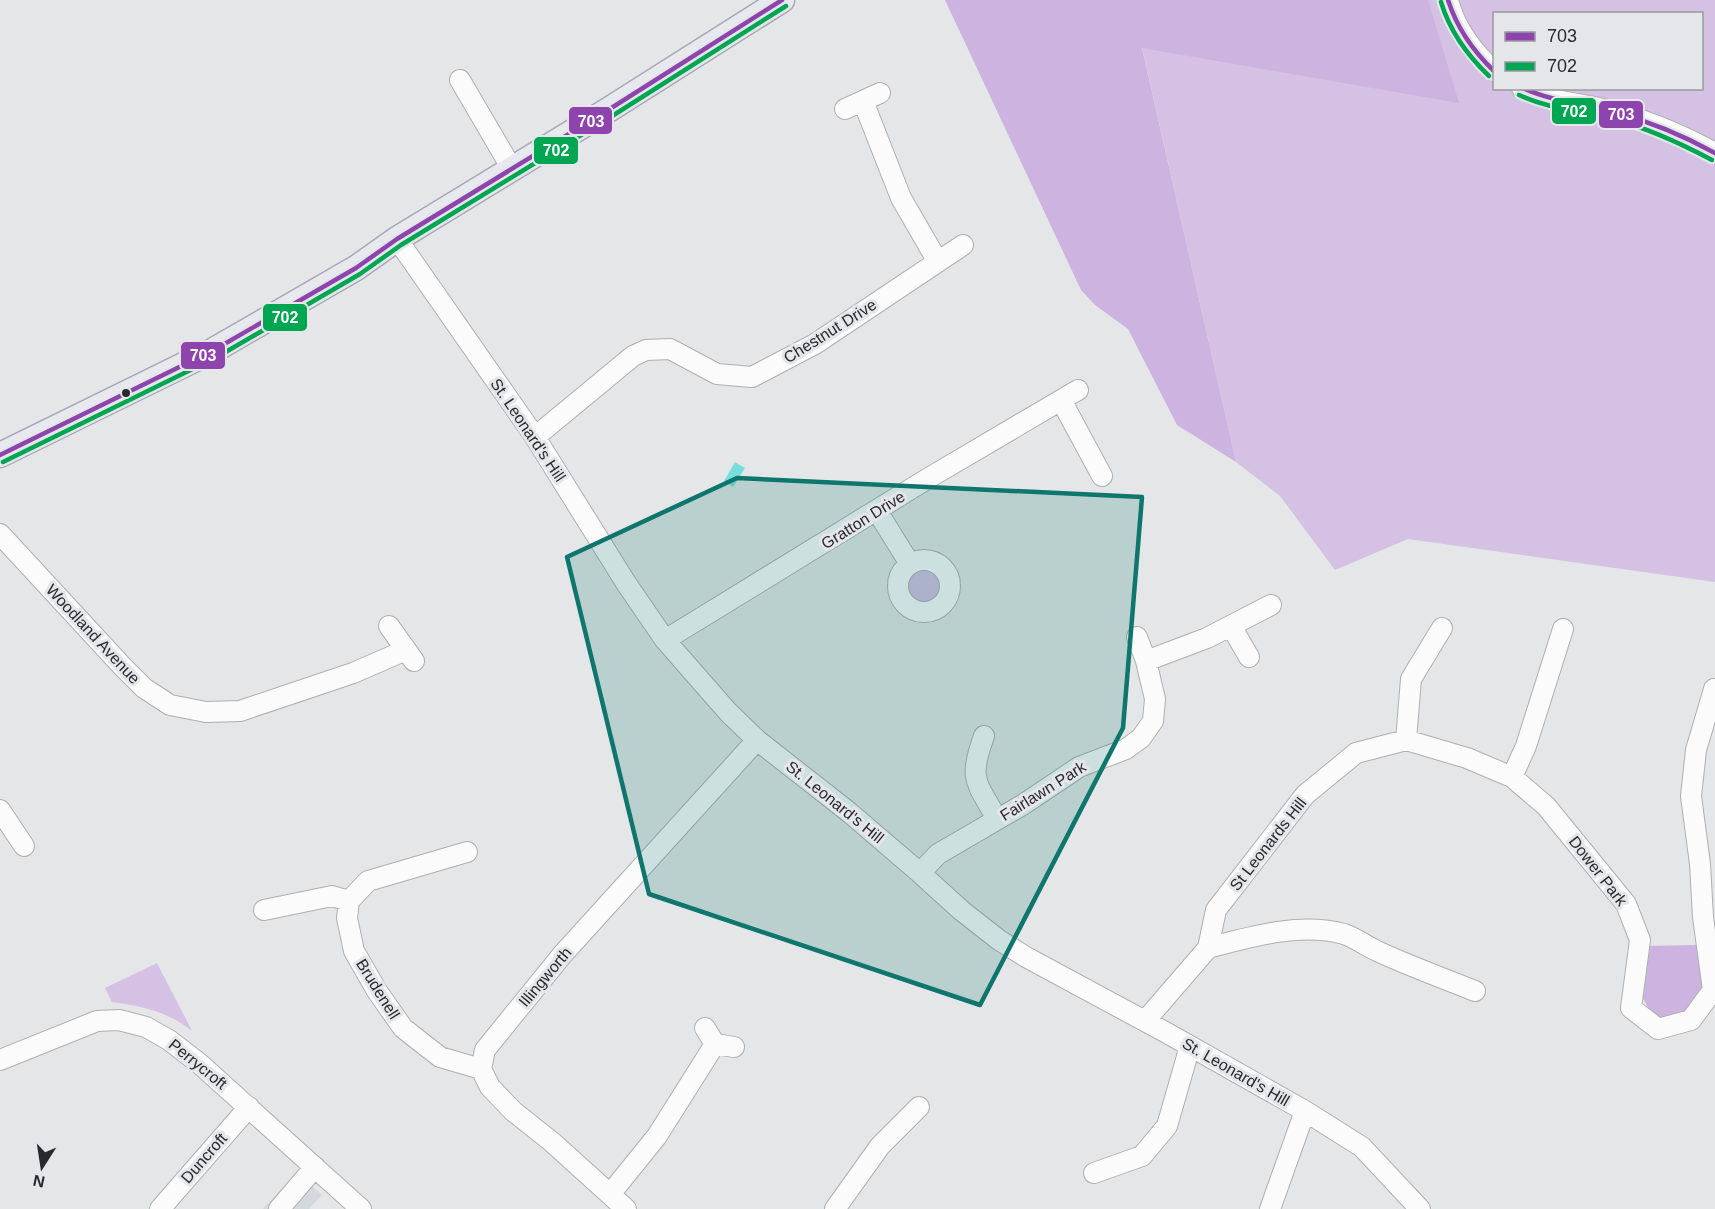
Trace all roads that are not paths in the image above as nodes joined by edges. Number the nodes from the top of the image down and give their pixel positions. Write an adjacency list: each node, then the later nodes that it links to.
1 (782, 0): 8 (main road)
2 (1448, 0): 3 (street)
3 (1493, 70)
4 (460, 81): 8 (street)
5 (1526, 90): 7 (street)
6 (845, 109): 11 (street)
7 (1715, 153)
8 (512, 169): 9 (main road)
9 (397, 239): 14 (street, St. Leonard's Hill); 15 (main road)
10 (963, 245): 11 (street, Chestnut Drive)
11 (938, 262): 14 (street, Chestnut Drive)
12 (1078, 390): 13 (street, Gratton Drive)
13 (1061, 400): 16 (street); 17 (street, Gratton Drive)
14 (535, 437): 26 (street, St. Leonard's Hill)
15 (0, 455)
16 (1102, 476)
17 (877, 512): 19 (street); 26 (street, Gratton Drive)
18 (0, 534): 21 (street, Woodland Avenue)
19 (910, 564)
20 (1271, 605): 22 (street)
21 (390, 626)
22 (1231, 626): 27 (street); 28 (street)
23 (1442, 628): 33 (street)
24 (1563, 629): 34 (street)
25 (1137, 637): 28 (street, Fairlawn Park)
26 (665, 640): 32 (street, St. Leonard's Hill)
27 (1249, 657)
28 (1146, 661): 36 (street, Fairlawn Park)
29 (1714, 689): 30 (street, Dower Park)
30 (1710, 716): 34 (street, Dower Park)
31 (984, 736): 36 (street)
32 (757, 740): 39 (street, St. Leonard's Hill); 48 (street, Illingworth)
33 (1406, 740): 34 (street); 42 (street, St Leonards Hill)
34 (1512, 777)
35 (0, 810): 37 (street)
36 (997, 819): 39 (street, Fairlawn Park)
37 (24, 846)
38 (454, 850): 40 (street)
39 (920, 873): 44 (street, St. Leonard's Hill)
40 (349, 901): 41 (street); 48 (street, Brudenell)
41 (264, 909)
42 (1208, 948): 43 (street); 44 (street, St Leonards Hill)
43 (1475, 991)
44 (1144, 1021): 46 (street, St. Leonard's Hill)
45 (705, 1028): 54 (street)
46 (1190, 1046): 51 (street, St. Leonard's Hill); 53 (street)
47 (0, 1060): 49 (street, Perrycroft)
48 (481, 1069): 54 (street)
49 (249, 1107): 52 (street, Perrycroft); 55 (street, Duncroft)
50 (919, 1107): 59 (street)
51 (1305, 1111): 60 (street); 61 (street, St. Leonard's Hill)
52 (315, 1167): 56 (street); 57 (street, Perrycroft)
53 (1094, 1173)
54 (611, 1193): 58 (street)
55 (160, 1209)
56 (279, 1209)
57 (361, 1209)
58 (626, 1209)
59 (835, 1209)
60 (1270, 1209)
61 (1420, 1209)

